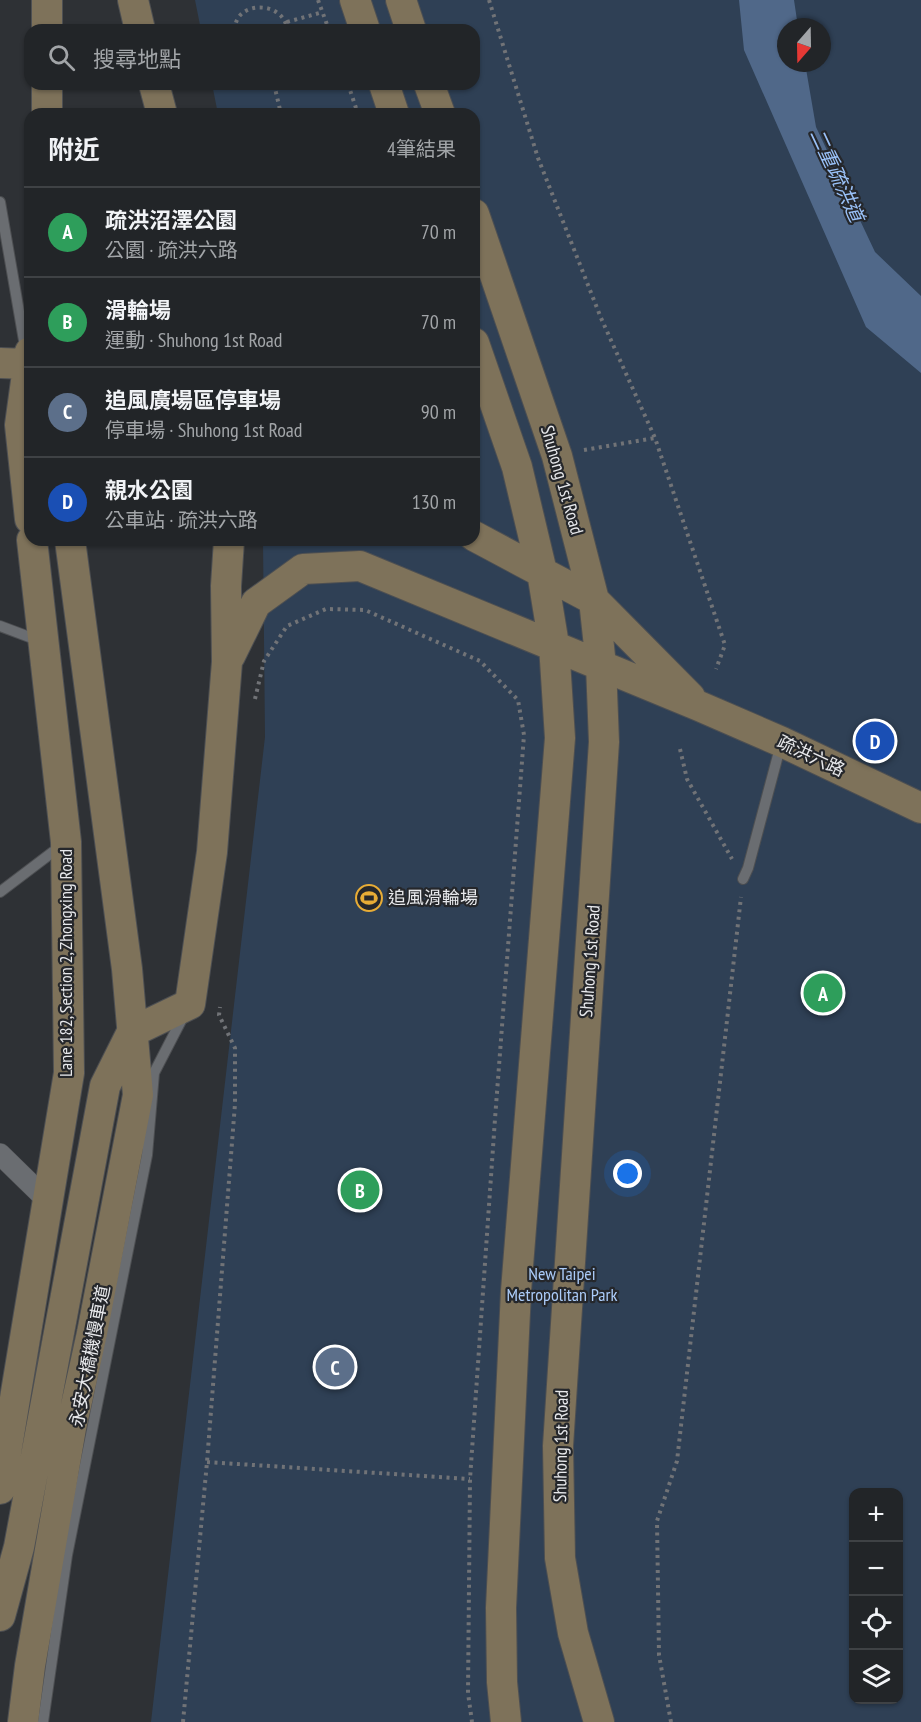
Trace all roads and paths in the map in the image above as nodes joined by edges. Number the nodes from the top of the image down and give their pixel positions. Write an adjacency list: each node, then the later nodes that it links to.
1 (47, 0): 9 (street)
2 (133, 0): 10 (street)
3 (318, 0): 7 (path)
4 (355, 0): 13 (street)
5 (401, 0): 14 (street)
6 (489, 0): 31 (path)
7 (322, 12): 8 (path); 12 (path)
8 (287, 22): 11 (path)
9 (47, 24)
10 (139, 24)
11 (235, 24)
12 (327, 24)
13 (363, 24)
14 (409, 24)
15 (47, 90): 21 (street)
16 (156, 90): 22 (street)
17 (275, 90): 23 (path)
18 (350, 90): 24 (path)
19 (386, 90): 25 (street)
20 (431, 90): 26 (street)
21 (47, 108)
22 (160, 108)
23 (280, 108)
24 (356, 108)
25 (392, 108)
26 (438, 108)
27 (0, 202): 30 (lane)
28 (480, 231): 39 (street, Shuhong 1st Road)
29 (480, 360): 38 (street)
30 (22, 362): 33 (street)
31 (655, 438): 32 (path); 45 (path)
32 (581, 450)
33 (24, 463)
34 (480, 539): 38 (street)
35 (33, 546): 41 (street, Lane 182, Section 2, Zhongxing Road)
36 (71, 546): 56 (street)
37 (228, 546): 43 (street)
38 (542, 572): 39 (street); 42 (street)
39 (594, 600): 44 (street, Shuhong 1st Road); 46 (street, 疏洪六路)
40 (0, 626): 41 (lane)
41 (44, 642): 51 (street, Lane 182, Section 2, Zhongxing Road)
42 (554, 645): 43 (street, 疏洪六路); 44 (street, 疏洪六路); 68 (street)
43 (227, 662): 54 (street)
44 (601, 665): 46 (street, 疏洪六路); 69 (street, Shuhong 1st Road)
45 (716, 669)
46 (699, 706): 48 (street, 疏洪六路)
47 (254, 708): 61 (path)
48 (782, 742): 50 (street, 疏洪六路); 52 (lane)
49 (680, 749): 52 (path)
50 (921, 808)
51 (66, 842): 53 (lane); 58 (street, Lane 182, Section 2, Zhongxing Road)
52 (743, 879): 70 (path)
53 (0, 892)
54 (190, 1004): 56 (street); 65 (lane, 永安大橋機慢車道)
55 (220, 1004): 60 (path)
56 (132, 1032): 63 (street); 64 (street)
57 (0, 1154): 58 (street)
58 (48, 1201): 59 (street, Lane 182, Section 2, Zhongxing Road)
59 (4, 1441): 62 (street, Lane 182, Section 2, Zhongxing Road)
60 (207, 1462): 61 (path); 66 (path)
61 (470, 1479): 67 (path)
62 (0, 1489)
63 (0, 1616)
64 (24, 1722)
65 (43, 1722)
66 (183, 1722)
67 (471, 1722)
68 (506, 1722)
69 (599, 1722)
70 (671, 1722)

